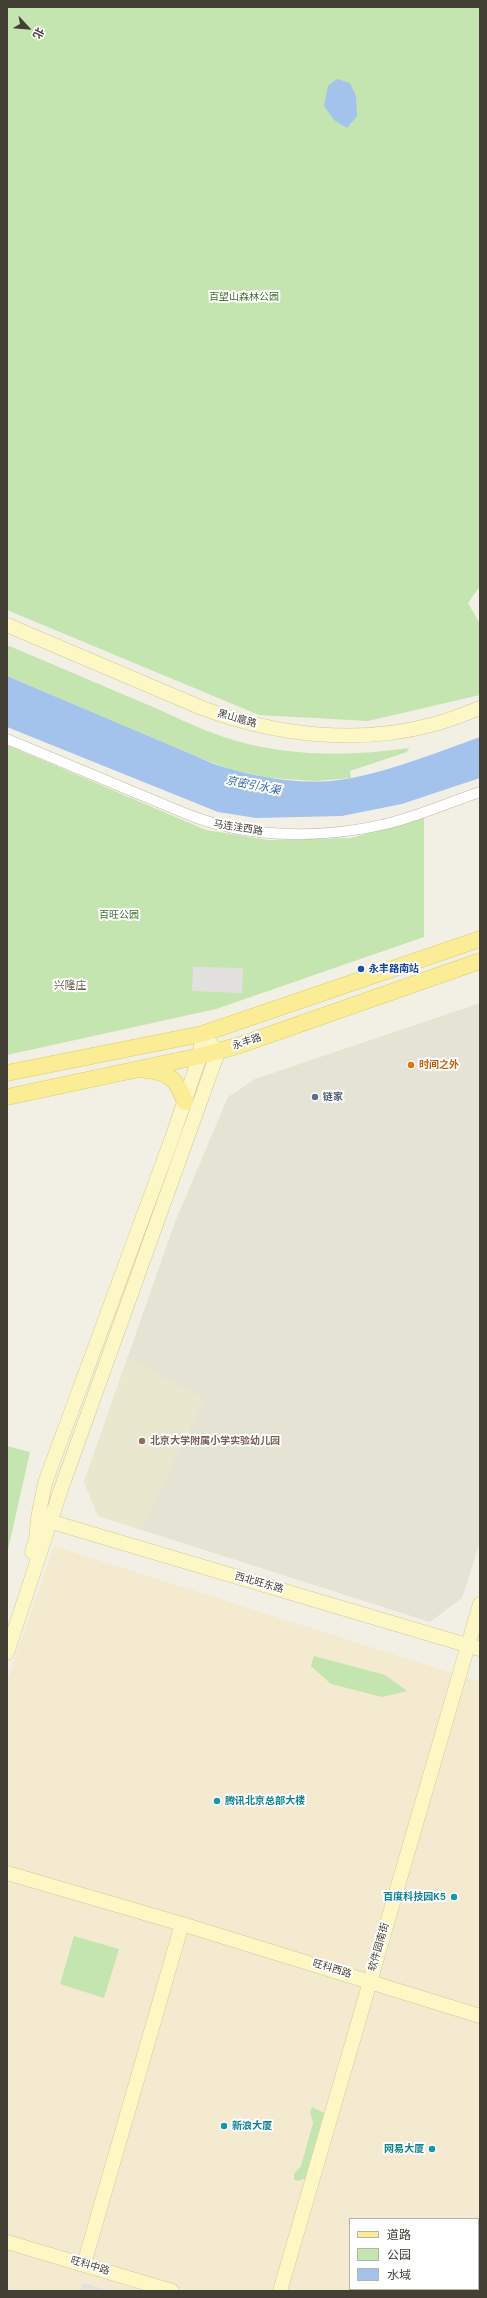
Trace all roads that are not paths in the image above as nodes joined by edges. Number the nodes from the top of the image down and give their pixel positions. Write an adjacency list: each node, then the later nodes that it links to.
1 (7, 625): 3 (street, 黑山扈路)
2 (7, 636): 4 (street, 黑山扈路)
3 (480, 708)
4 (480, 718)
5 (7, 739): 6 (street, 马连洼西路)
6 (480, 792)
7 (480, 939): 9 (main road, 永丰路)
8 (480, 961): 10 (main road, 永丰路)
9 (202, 1034): 10 (street); 11 (street); 13 (main road, 永丰路)
10 (218, 1052): 11 (main road, 永丰路); 16 (street)
11 (200, 1056): 12 (main road, 永丰路); 15 (street)
12 (136, 1069): 14 (main road, 永丰路); 15 (main road)
13 (7, 1074)
14 (7, 1097)
15 (185, 1102): 16 (street)
16 (44, 1520): 18 (street); 19 (street, 西北旺东路); 20 (street)
17 (480, 1604): 19 (street, 软件园南街)
18 (7, 1625)
19 (474, 1647): 23 (street, 软件园南街)
20 (7, 1653)
21 (7, 1873): 22 (street, 旺科西路)
22 (182, 1924): 23 (street, 旺科西路); 26 (street)
23 (370, 1980): 24 (street, 旺科西路); 28 (street, 软件园南街)
24 (480, 2016)
25 (7, 2242): 26 (street, 旺科中路)
26 (84, 2264): 27 (street, 旺科中路)
27 (172, 2291)
28 (280, 2291)

